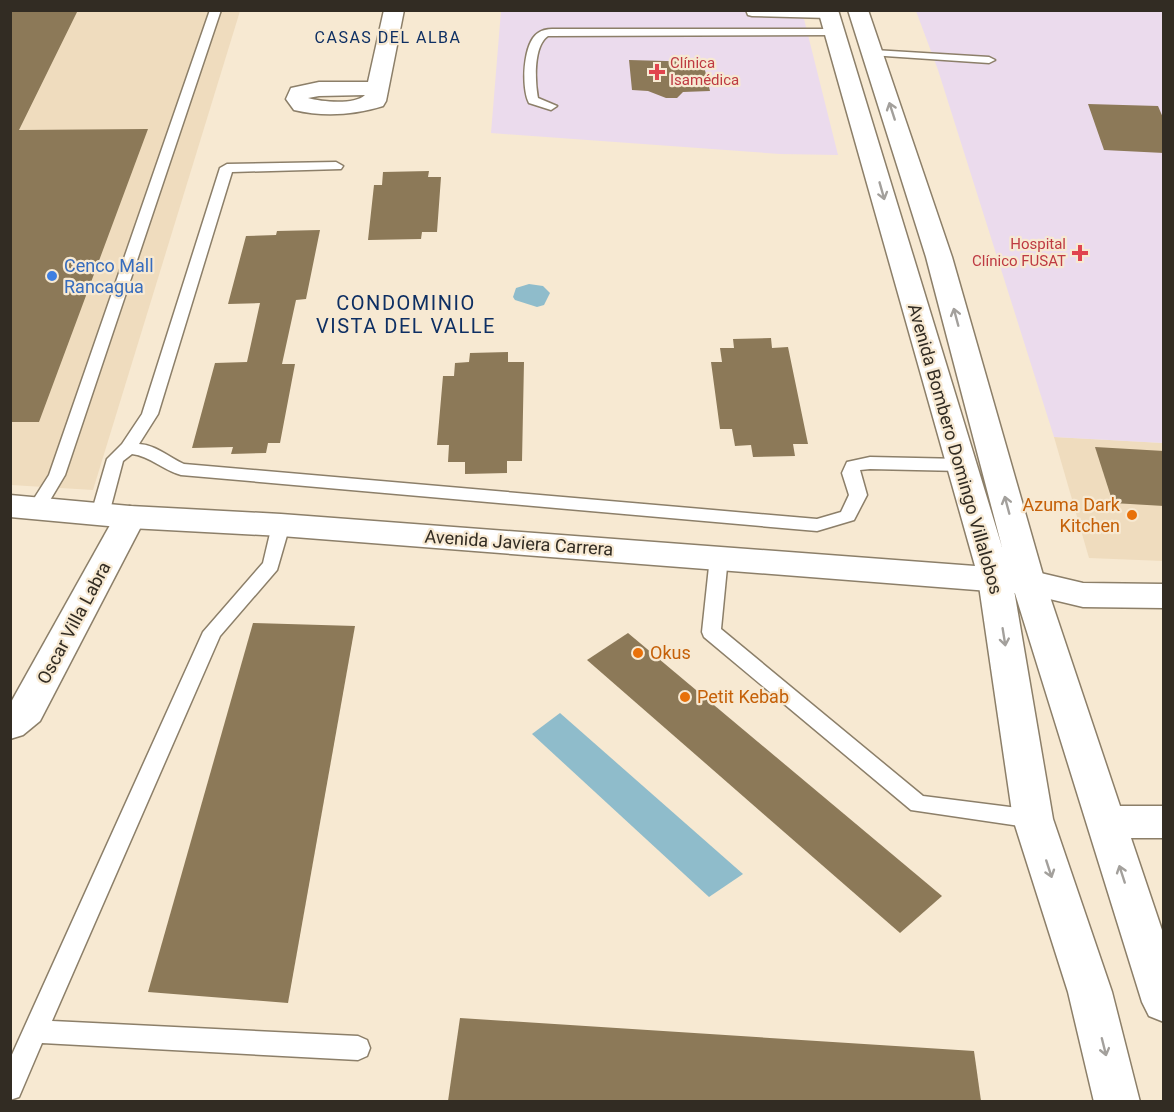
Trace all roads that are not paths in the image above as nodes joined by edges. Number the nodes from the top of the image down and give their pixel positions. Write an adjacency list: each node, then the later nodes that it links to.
1 (216, 10): 15 (lane)
2 (394, 10): 8 (main road)
3 (752, 10): 5 (lane)
4 (859, 13): 5 (main road); 6 (main road, Avenida Bombero Domingo Villalobos)
5 (830, 19): 9 (lane); 10 (main road, Avenida Bombero Domingo Villalobos)
6 (874, 53): 7 (lane); 11 (main road, Avenida Bombero Domingo Villalobos, one-way to 6)
7 (989, 60)
8 (378, 88)
9 (551, 106)
10 (870, 149): 11 (main road); 14 (main road, Avenida Bombero Domingo Villalobos, one-way to 14)
11 (904, 149): 19 (main road, Avenida Bombero Domingo Villalobos, one-way to 11)
12 (336, 166): 13 (lane)
13 (128, 448): 14 (lane); 16 (lane)
14 (962, 465): 19 (main road, Avenida Bombero Domingo Villalobos)
15 (24, 507): 16 (main road, Avenida Javiera Carrera)
16 (115, 515): 17 (main road, Avenida Javiera Carrera); 21 (main road, Oscar Villa Labra)
17 (281, 525): 18 (main road, Avenida Javiera Carrera); 26 (lane)
18 (719, 558): 19 (main road, Avenida Javiera Carrera); 22 (lane)
19 (1011, 581): 20 (main road, Avenida Javiera Carrera); 22 (main road, Avenida Bombero Domingo Villalobos, one-way to 22); 23 (main road, Avenida Bombero Domingo Villalobos)
20 (1164, 596)
21 (10, 725)
22 (1033, 819): 29 (main road, Avenida Bombero Domingo Villalobos, one-way to 29)
23 (1105, 822): 24 (main road); 25 (main road, Avenida Bombero Domingo Villalobos, one-way to 23)
24 (1164, 822)
25 (1164, 1002)
26 (35, 1031): 27 (lane); 28 (lane)
27 (358, 1048)
28 (10, 1088)
29 (1117, 1101)

